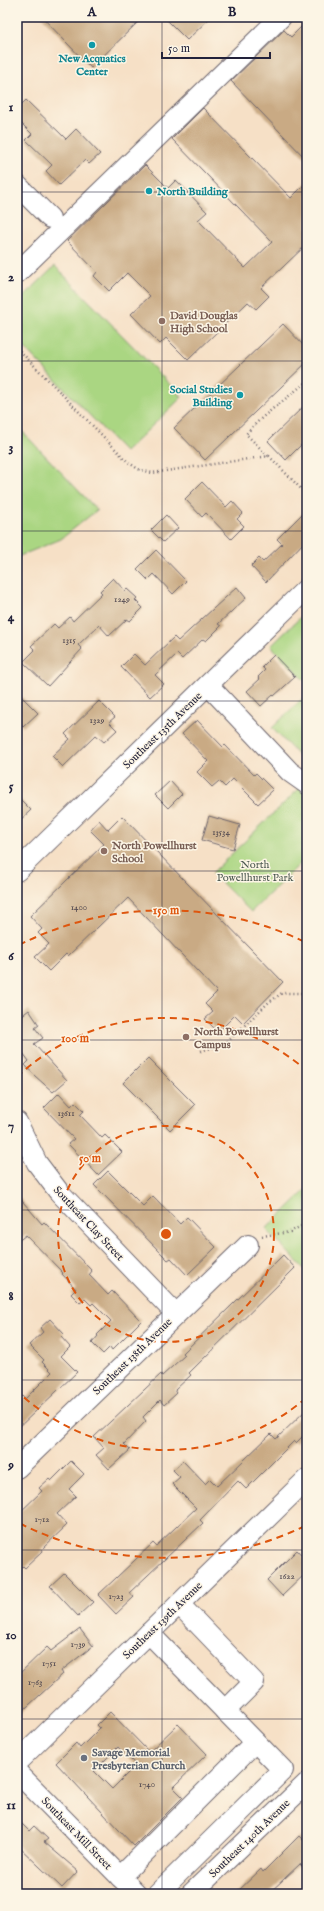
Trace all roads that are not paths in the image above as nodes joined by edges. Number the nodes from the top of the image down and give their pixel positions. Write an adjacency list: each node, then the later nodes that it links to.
1 (281, 17): 4 (street)
2 (17, 185): 3 (street)
3 (50, 218)
4 (17, 273)
5 (307, 588): 6 (street, Southeast 135th Avenue)
6 (208, 685): 7 (street); 8 (street, Southeast 135th Avenue)
7 (307, 784)
8 (17, 871)
9 (17, 1122): 11 (street, Southeast Clay Street)
10 (248, 1244): 11 (street, Southeast 138th Avenue)
11 (176, 1314): 12 (street, Southeast 138th Avenue)
12 (17, 1467)
13 (307, 1479): 14 (street, Southeast 139th Avenue)
14 (179, 1604): 15 (street, Southeast 139th Avenue); 16 (street)
15 (149, 1633): 16 (street); 18 (street, Southeast 139th Avenue)
16 (225, 1711): 17 (street)
17 (255, 1742): 21 (street); 23 (street)
18 (17, 1762)
19 (17, 1772): 21 (street, Southeast Mill Street)
20 (305, 1789): 24 (street, Southeast 140th Avenue)
21 (120, 1877): 22 (street, Southeast Mill Street)
22 (137, 1894)
23 (157, 1894)
24 (191, 1894)

